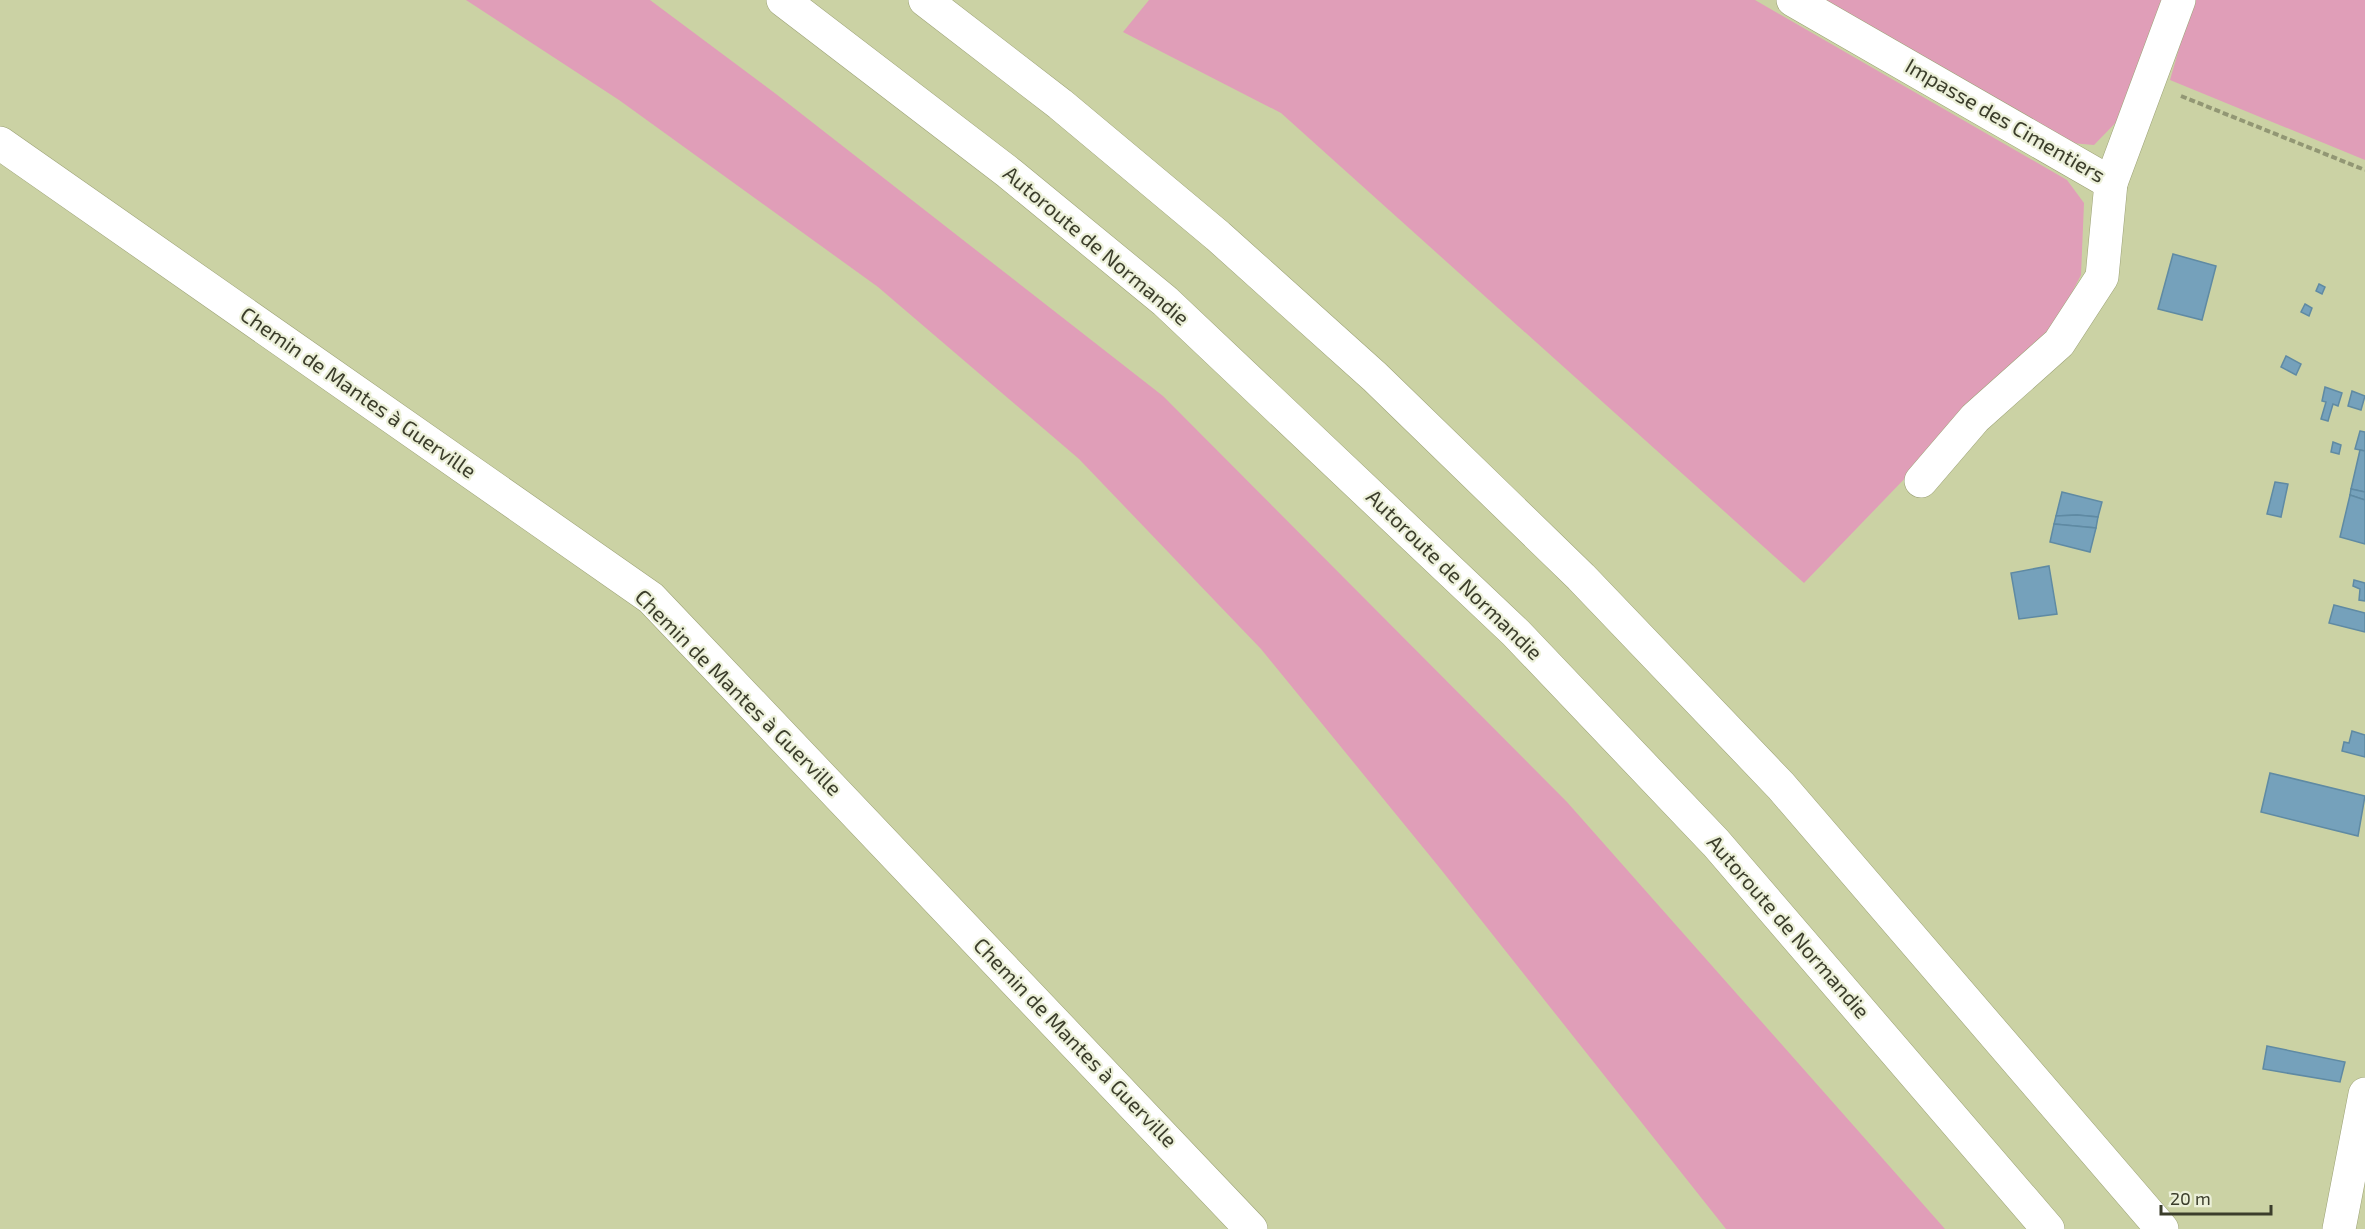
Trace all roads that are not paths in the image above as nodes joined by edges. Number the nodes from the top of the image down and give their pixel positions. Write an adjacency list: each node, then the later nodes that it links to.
1 (783, 0): 10 (main road, Autoroute de Normandie)
2 (925, 0): 11 (main road)
3 (1793, 0): 6 (main road, Impasse des Cimentiers)
4 (2179, 0): 6 (main road, Impasse des Cimentiers)
5 (0, 143): 9 (main road, Chemin de Mantes à Guerville)
6 (2111, 183): 7 (main road)
7 (1921, 482)
8 (2365, 1094): 12 (main road)
9 (1251, 1229)
10 (2048, 1229)
11 (2163, 1229)
12 (2339, 1229)

